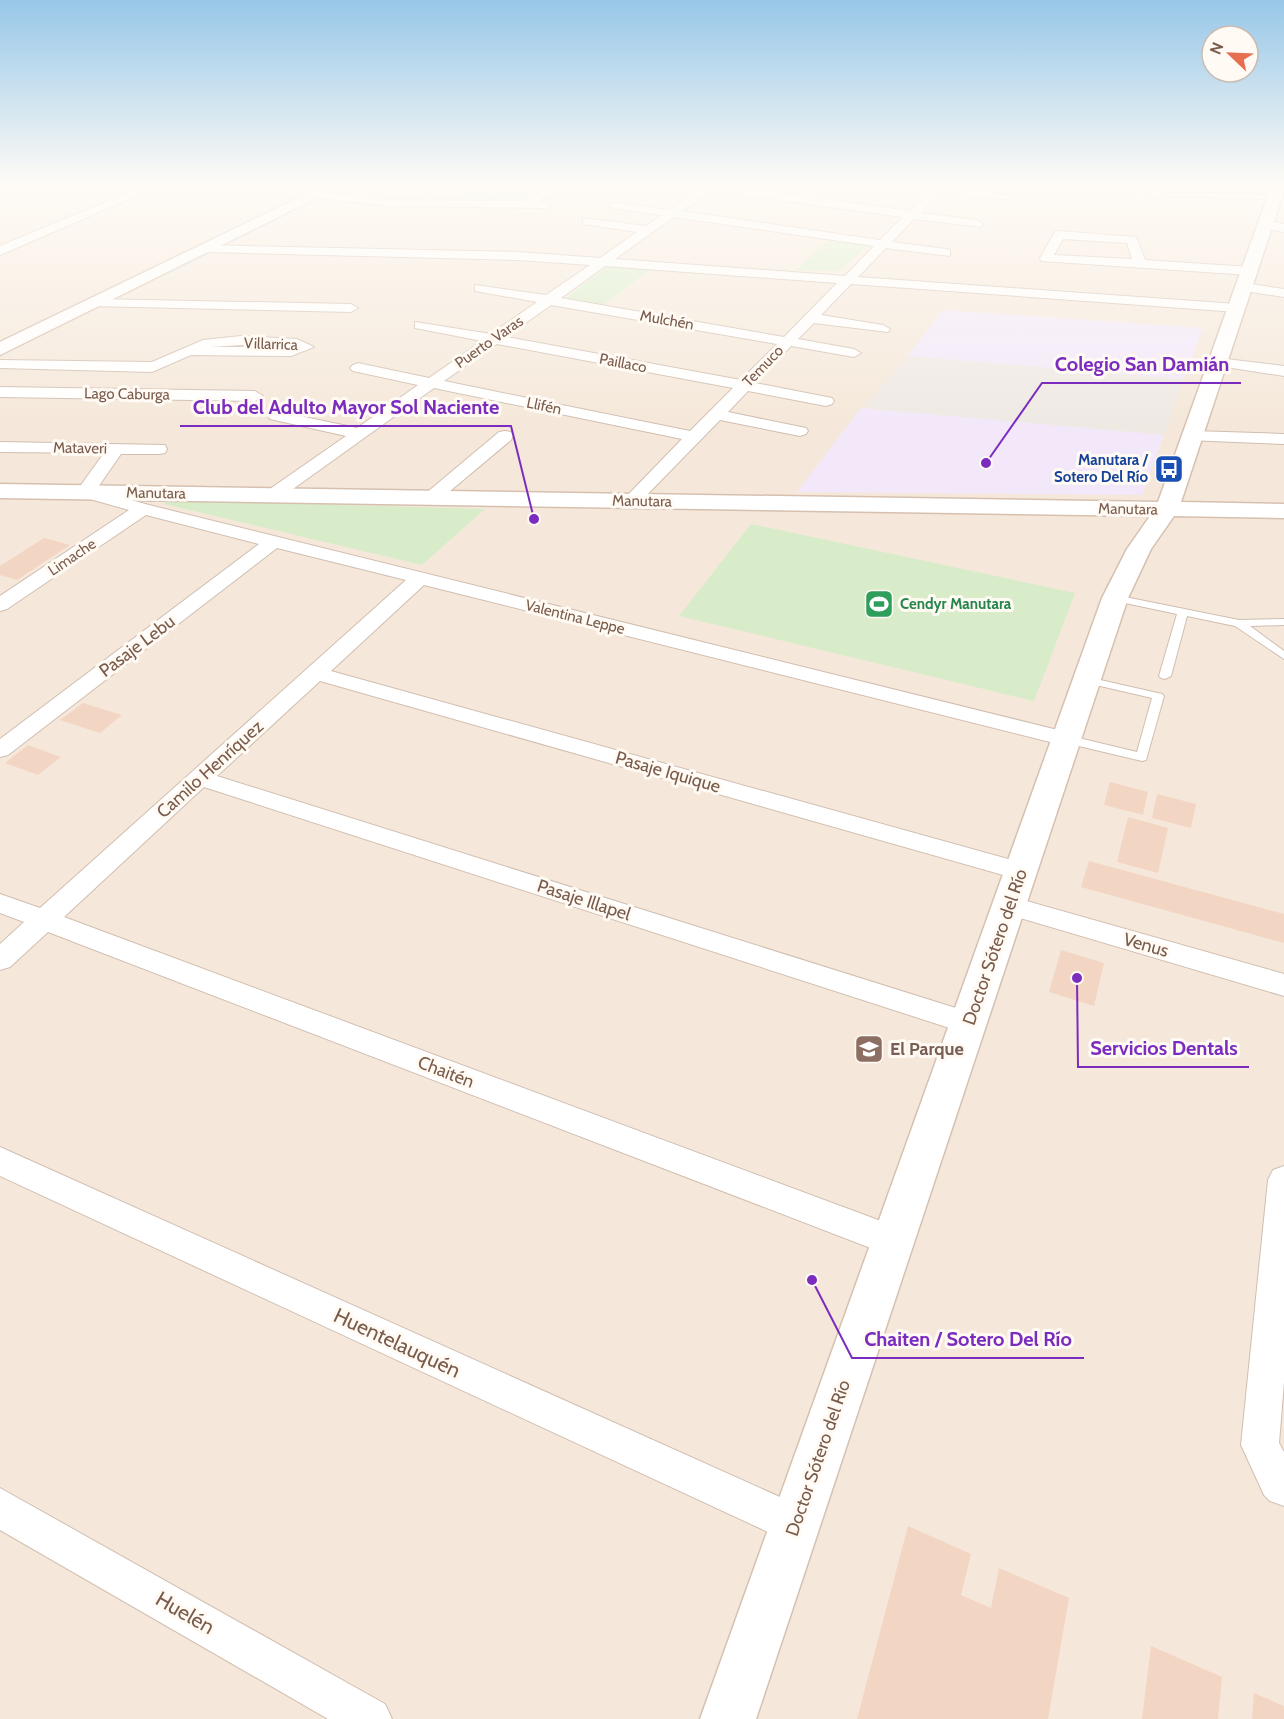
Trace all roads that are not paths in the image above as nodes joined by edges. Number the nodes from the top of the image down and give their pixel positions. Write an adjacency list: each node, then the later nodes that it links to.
1 (174, 264): 12 (main road)
2 (599, 264): 11 (street, Puerto Varas)
3 (645, 264): 8 (street)
4 (863, 264): 8 (street, Temuco)
5 (1142, 264): 7 (street)
6 (1252, 264): 7 (main road, Doctor Sótero del Río)
7 (1247, 279): 10 (street); 14 (main road, Doctor Sótero del Río)
8 (847, 280): 14 (street); 15 (street, Temuco)
9 (480, 288): 11 (street, Mulchén)
10 (1284, 293)
11 (549, 300): 18 (street, Puerto Varas); 19 (street, Mulchén)
12 (94, 303): 13 (street); 20 (main road)
13 (351, 308)
14 (1238, 308): 23 (main road, Doctor Sótero del Río)
15 (810, 318): 17 (street); 19 (street, Temuco)
16 (420, 325): 18 (street, Paillaco)
17 (883, 329)
18 (495, 339): 27 (street, Puerto Varas); 28 (street, Paillaco)
19 (788, 341): 22 (street, Mulchén); 28 (street, Temuco)
20 (0, 349)
21 (190, 351): 21 (street, Villarrica); 24 (street, Villarrica)
22 (854, 352)
23 (1218, 362): 26 (street); 36 (main road, Doctor Sótero del Río)
24 (0, 364)
25 (358, 368): 27 (street, Llifén)
26 (1284, 371)
27 (432, 383): 37 (street, Puerto Varas); 39 (street, Llifén)
28 (744, 386): 31 (street, Paillaco); 32 (street, Temuco)
29 (0, 392): 30 (street, Lago Caburga)
30 (255, 396)
31 (826, 401)
32 (716, 414): 35 (street); 39 (street, Temuco)
33 (276, 416): 37 (street)
34 (1284, 430): 36 (street)
35 (800, 431)
36 (1194, 432): 40 (street); 50 (main road, Doctor Sótero del Río)
37 (360, 434): 46 (street, Puerto Varas)
38 (505, 436): 47 (street)
39 (694, 437): 48 (street, Temuco)
40 (1284, 439)
41 (0, 447): 42 (street, Mataveri)
42 (116, 448): 43 (street, Mataveri); 44 (street)
43 (159, 449)
44 (85, 492): 45 (main road, Manutara); 46 (main road, Manutara); 49 (street, Valentina Leppe)
45 (5, 494)
46 (273, 495): 47 (main road, Manutara)
47 (431, 498): 48 (main road, Manutara)
48 (632, 500): 50 (main road, Manutara)
49 (143, 509): 52 (street, Valentina Leppe); 55 (street, Limache)
50 (1167, 509): 51 (main road, Manutara); 54 (main road, Doctor Sótero del Río)
51 (1284, 511)
52 (273, 542): 53 (street, Valentina Leppe); 64 (street, Pasaje Lebu)
53 (420, 578): 60 (street, Camilo Henríquez); 63 (street, Valentina Leppe)
54 (1115, 598): 56 (lane); 62 (main road, Doctor Sótero del Río)
55 (0, 605)
56 (1183, 612): 58 (lane); 61 (lane)
57 (1284, 622): 58 (lane)
58 (1239, 623): 59 (lane)
59 (1284, 656)
60 (315, 673): 65 (street, Camilo Henríquez); 66 (street, Pasaje Iquique)
61 (1165, 676)
62 (1087, 680): 63 (main road, Doctor Sótero del Río); 63 (lane)
63 (1066, 738): 66 (main road, Doctor Sótero del Río)
64 (0, 750)
65 (200, 778): 68 (street, Camilo Henríquez); 71 (street, Pasaje Illapel)
66 (1015, 888): 70 (street, Venus); 71 (main road, Doctor Sótero del Río)
67 (0, 903): 68 (street, Chaitén)
68 (44, 920): 69 (street, Camilo Henríquez); 74 (street, Chaitén)
69 (0, 960)
70 (1284, 985)
71 (968, 1023): 74 (main road, Doctor Sótero del Río)
72 (0, 1161): 77 (street, Huentelauquén)
73 (1283, 1199): 75 (street)
74 (893, 1241): 77 (main road, Doctor Sótero del Río)
75 (1284, 1487)
76 (0, 1508): 79 (street, Huelén)
77 (795, 1524): 78 (main road, Doctor Sótero del Río)
78 (731, 1718)
79 (370, 1719)

